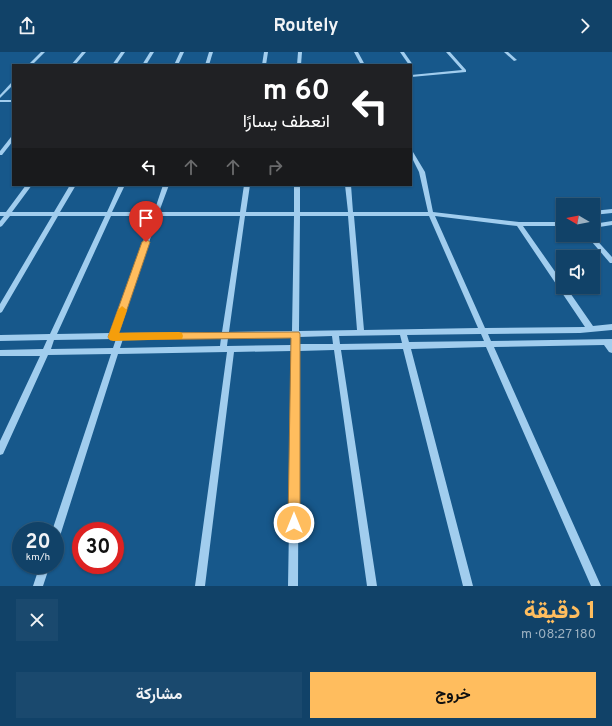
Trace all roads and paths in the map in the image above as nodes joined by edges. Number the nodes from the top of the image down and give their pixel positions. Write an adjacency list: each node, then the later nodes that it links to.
1 (42, 52): 14 (street)
2 (84, 52): 15 (street)
3 (123, 52): 16 (street)
4 (152, 52): 17 (street)
5 (182, 52): 18 (street)
6 (211, 52): 19 (street)
7 (266, 52): 20 (street)
8 (300, 52): 21 (street)
9 (356, 52): 22 (street)
10 (402, 52): 23 (street)
11 (448, 52): 25 (street)
12 (506, 52): 13 (street)
13 (515, 60)
14 (31, 64)
15 (74, 64)
16 (115, 64)
17 (145, 64)
18 (176, 64)
19 (207, 64)
20 (264, 64)
21 (299, 64)
22 (362, 64)
23 (410, 64)
24 (412, 66): 25 (street)
25 (418, 75): 26 (street)
26 (412, 76)
27 (12, 84): 28 (street)
28 (0, 97)
29 (0, 101): 30 (street)
30 (12, 101)
31 (12, 139): 32 (street)
32 (0, 154)
33 (412, 154): 51 (street)
34 (27, 186): 44 (street)
35 (72, 186): 45 (street)
36 (122, 186): 46 (street)
37 (166, 186): 47 (street)
38 (247, 186): 48 (street)
39 (297, 186): 49 (street)
40 (348, 186): 50 (street)
41 (612, 211): 42 (street)
42 (600, 212)
43 (0, 214): 44 (street)
44 (8, 214): 45 (street); 55 (street)
45 (56, 214): 46 (street); 59 (street)
46 (108, 214): 47 (street); 70 (street)
47 (155, 214): 48 (street); 68 (street)
48 (242, 214): 49 (street); 67 (street)
49 (297, 214): 50 (street); 65 (street)
50 (351, 214): 51 (street); 63 (street)
51 (431, 214): 53 (street); 62 (street)
52 (612, 223): 56 (street)
53 (519, 224): 54 (street); 61 (street)
54 (556, 224)
55 (0, 225)
56 (600, 225)
57 (596, 242): 58 (street)
58 (612, 261)
59 (0, 310)
60 (612, 326): 61 (street)
61 (591, 329): 62 (street)
62 (483, 332): 64 (street); 72 (street)
63 (361, 333): 64 (street); 66 (street)
64 (403, 333): 73 (street)
65 (296, 334): 66 (street); 67 (street); 74 (street)
66 (335, 334): 75 (street)
67 (225, 335): 68 (street); 76 (street)
68 (117, 337): 70 (street); 78 (street)
69 (0, 338): 70 (street)
70 (52, 338): 79 (street)
71 (609, 342): 72 (street); 77 (street)
72 (489, 345): 73 (street); 89 (street)
73 (407, 346): 75 (street); 88 (street)
74 (296, 348): 75 (street); 76 (street); 86 (street)
75 (337, 348): 87 (street)
76 (227, 349): 78 (street); 85 (street)
77 (612, 350)
78 (116, 351): 79 (street); 82 (street)
79 (45, 352): 80 (street); 81 (street)
80 (0, 353)
81 (0, 451)
82 (60, 522)
83 (42, 574): 84 (street)
84 (38, 586)
85 (200, 586)
86 (293, 586)
87 (372, 586)
88 (468, 586)
89 (596, 586)

